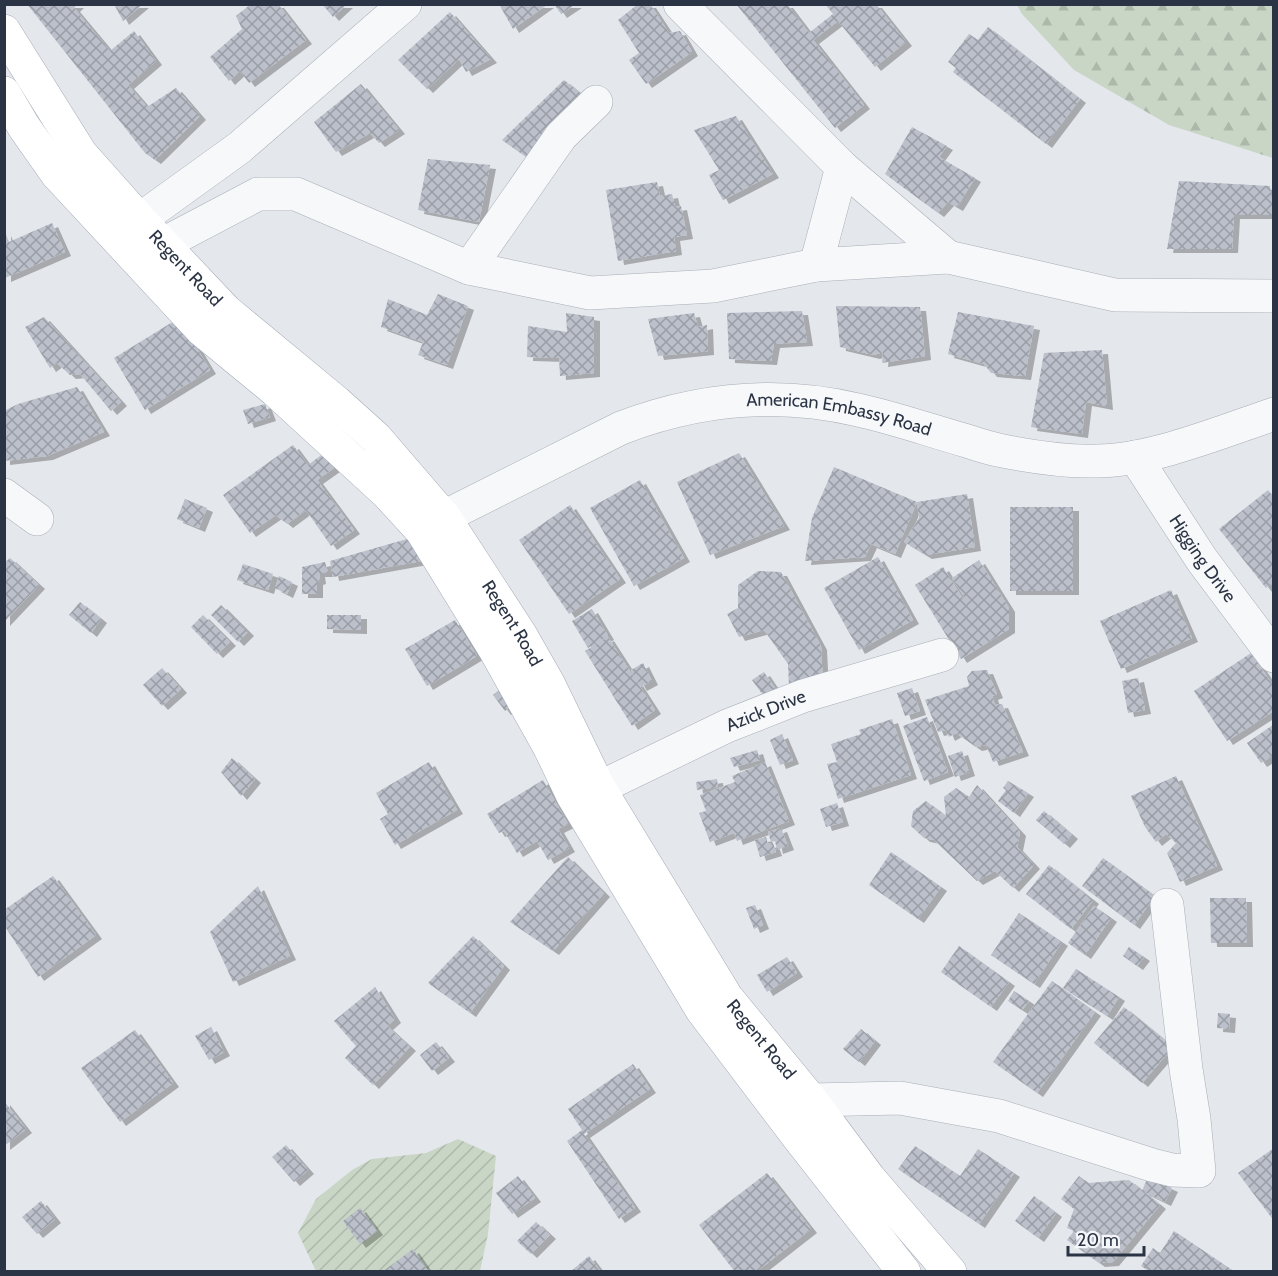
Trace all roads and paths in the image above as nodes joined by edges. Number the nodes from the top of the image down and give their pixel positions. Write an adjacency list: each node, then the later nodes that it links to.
1 (405, 4): 6 (street)
2 (680, 4): 7 (street)
3 (4, 31): 9 (main road, Regent Road)
4 (4, 93): 9 (main road, Regent Road)
5 (596, 102): 13 (street)
6 (239, 148): 8 (street); 9 (street)
7 (842, 167): 11 (street); 12 (street)
8 (258, 194): 10 (street); 13 (street)
9 (127, 228): 10 (main road, Regent Road)
10 (151, 253): 19 (main road, Regent Road)
11 (948, 256): 12 (street); 14 (street)
12 (816, 265): 13 (street)
13 (469, 268)
14 (1274, 296)
15 (1274, 414): 16 (street, American Embassy Road)
16 (1135, 457): 19 (street, American Embassy Road); 21 (street, Higging Drive)
17 (4, 495): 18 (street)
18 (37, 519)
19 (433, 524): 22 (main road, Regent Road); 25 (main road, Regent Road)
20 (942, 655): 22 (street, Azick Drive)
21 (1274, 656)
22 (599, 788): 24 (main road, Regent Road)
23 (1167, 905): 24 (street)
24 (811, 1100): 25 (street); 27 (main road, Regent Road)
25 (784, 1118): 26 (main road, Regent Road)
26 (904, 1272)
27 (950, 1272)

